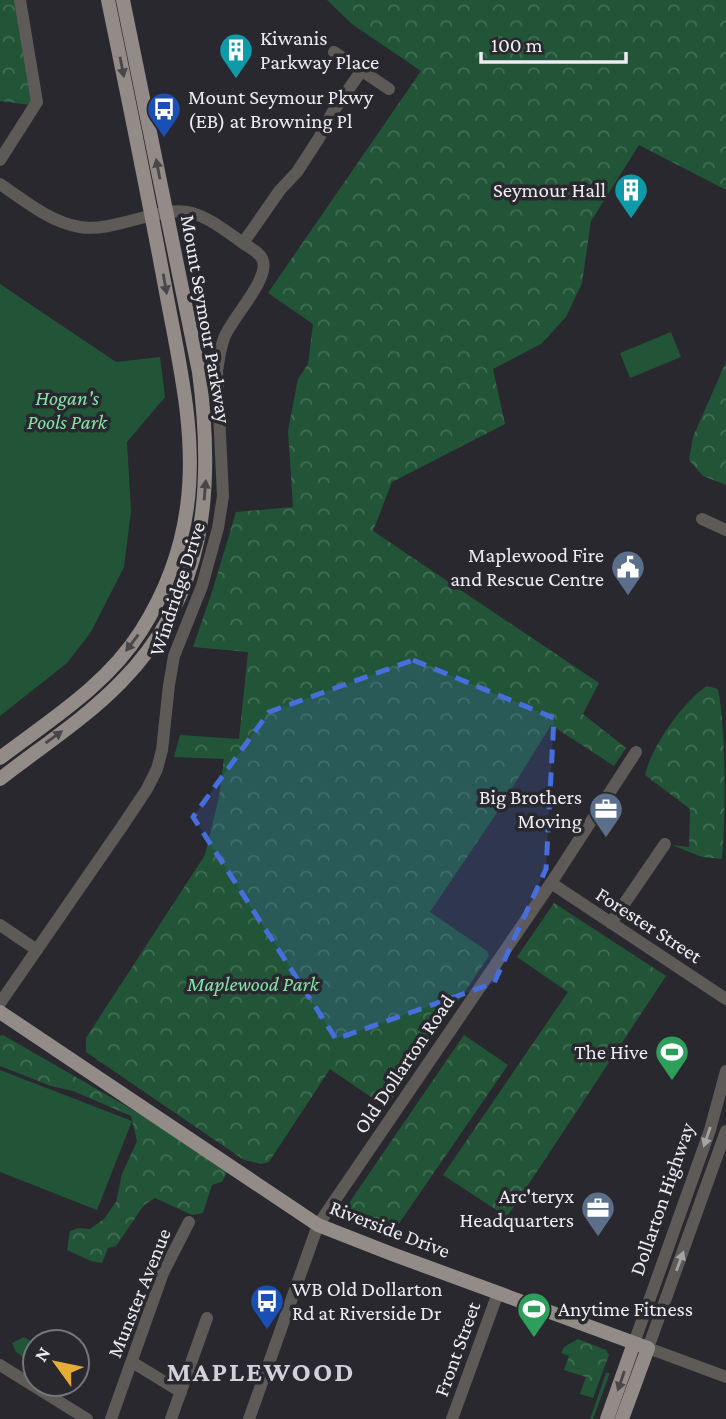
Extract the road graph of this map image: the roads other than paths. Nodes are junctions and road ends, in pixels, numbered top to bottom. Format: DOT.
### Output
graph roads {
  1 [pos="20,0"];
  2 [pos="108,0"];
  3 [pos="123,0"];
  4 [pos="334,52"];
  5 [pos="362,70"];
  6 [pos="389,89"];
  7 [pos="0,160"];
  8 [pos="0,184"];
  9 [pos="160,215"];
  10 [pos="243,243"];
  11 [pos="702,519"];
  12 [pos="726,530"];
  13 [pos="636,752"];
  14 [pos="0,758"];
  15 [pos="0,779"];
  16 [pos="665,844"];
  17 [pos="551,883"];
  18 [pos="611,923"];
  19 [pos="0,925"];
  20 [pos="37,950"];
  21 [pos="708,986"];
  22 [pos="726,986"];
  23 [pos="726,999"];
  24 [pos="0,1003"];
  25 [pos="0,1012"];
  26 [pos="726,1071"];
  27 [pos="726,1131"];
  28 [pos="189,1222"];
  29 [pos="318,1225"];
  30 [pos="498,1293"];
  31 [pos="207,1318"];
  32 [pos="641,1345"];
  33 [pos="132,1362"];
  34 [pos="0,1365"];
  35 [pos="726,1377"];
  36 [pos="181,1392"];
  37 [pos="87,1419"];
  38 [pos="111,1419"];
  39 [pos="171,1419"];
  40 [pos="249,1419"];
  41 [pos="452,1419"];
  42 [pos="607,1419"];
  43 [pos="622,1419"];
  1 -- 7 [label="street"];
  2 -- 9 [label="main road, Mount Seymour Parkway, one-way"];
  9 -- 3 [label="main road, Mount Seymour Parkway, one-way"];
  4 -- 5 [label="street"];
  5 -- 6 [label="street"];
  5 -- 10 [label="street"];
  8 -- 9 [label="street"];
  9 -- 10 [label="street"];
  9 -- 14 [label="main road, Mount Seymour Parkway, one-way"];
  15 -- 9 [label="main road, Mount Seymour Parkway, one-way"];
  10 -- 20 [label="street, Windridge Drive"];
  11 -- 12 [label="street"];
  13 -- 17 [label="street, Old Dollarton Road"];
  16 -- 18 [label="street"];
  17 -- 18 [label="street, Forester Street"];
  17 -- 29 [label="street, Old Dollarton Road"];
  18 -- 21 [label="street, Forester Street"];
  19 -- 20 [label="street"];
  20 -- 24 [label="street, Windridge Drive"];
  21 -- 22 [label="street"];
  21 -- 23 [label="street, Forester Street"];
  25 -- 29 [label="main road, Riverside Drive"];
  26 -- 32 [label="street, Dollarton Highway, one-way"];
  32 -- 27 [label="street, Dollarton Highway, one-way"];
  28 -- 33 [label="street, Munster Avenue"];
  29 -- 30 [label="main road, Riverside Drive"];
  29 -- 40 [label="street, Old Dollarton Road"];
  30 -- 32 [label="main road, Riverside Drive"];
  30 -- 41 [label="street, Front Street"];
  31 -- 36 [label="street"];
  32 -- 35 [label="street, Riverside Drive"];
  32 -- 42 [label="main road, Dollarton Highway, one-way"];
  32 -- 43 [label="main road, Dollarton Highway"];
  33 -- 36 [label="street"];
  33 -- 38 [label="street, Munster Avenue"];
  34 -- 37 [label="street"];
  36 -- 39 [label="street"];
}
